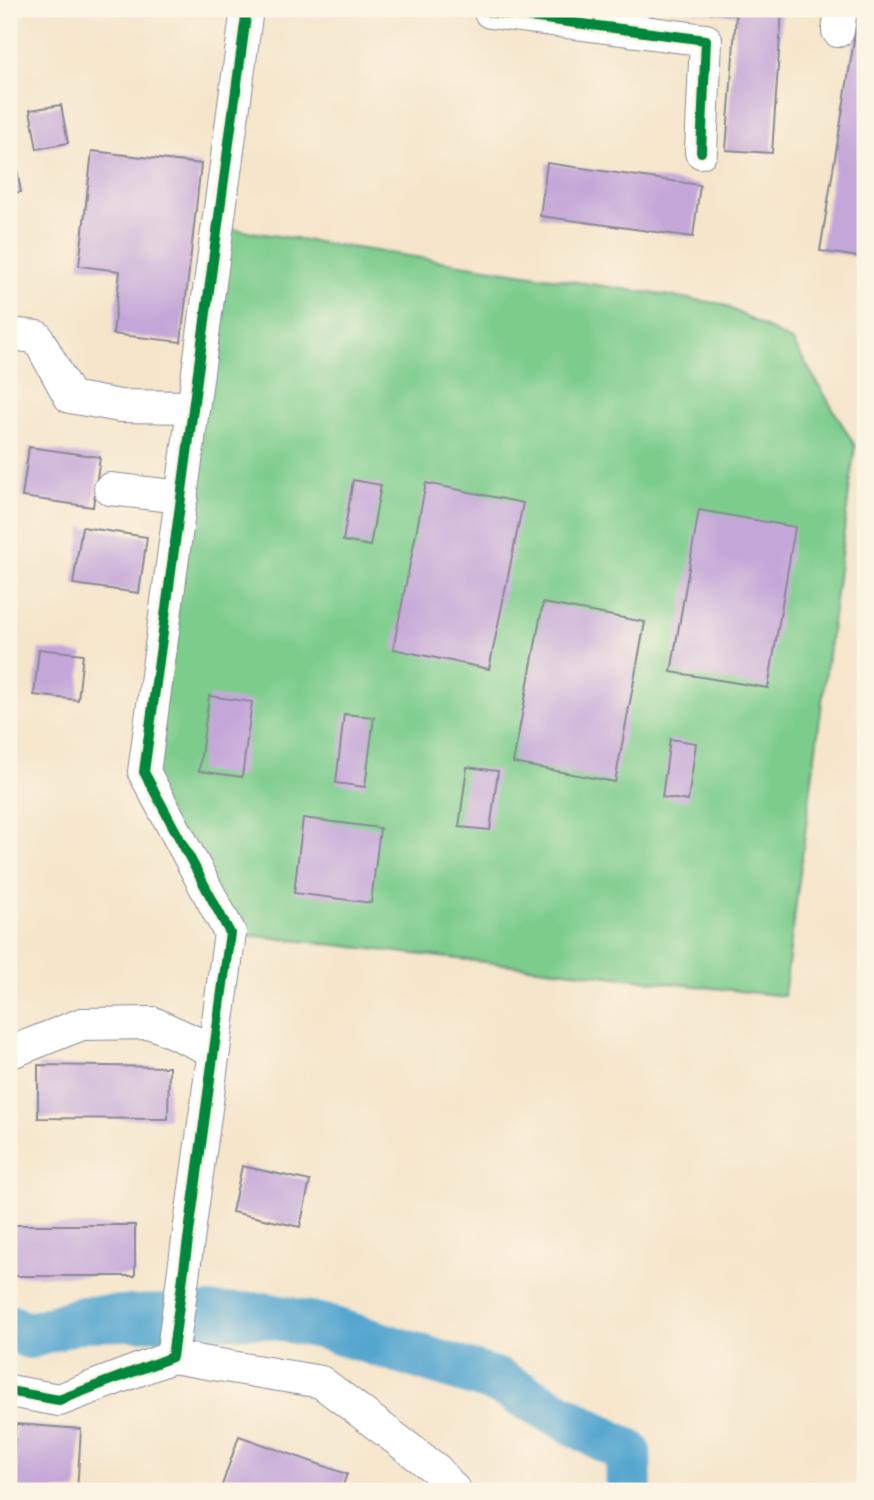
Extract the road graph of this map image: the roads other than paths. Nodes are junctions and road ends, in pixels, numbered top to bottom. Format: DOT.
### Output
graph roads {
  1 [pos="247,9"];
  2 [pos="490,9"];
  3 [pos="701,152"];
  4 [pos="9,334"];
  5 [pos="192,407"];
  6 [pos="110,489"];
  7 [pos="182,497"];
  8 [pos="214,1051"];
  9 [pos="9,1053"];
  10 [pos="172,1356"];
  11 [pos="9,1391"];
  12 [pos="455,1491"];
  1 -- 5 [label="street"];
  2 -- 3 [label="street"];
  4 -- 5 [label="street"];
  5 -- 7 [label="street"];
  6 -- 7 [label="street"];
  7 -- 8 [label="street"];
  8 -- 9 [label="street"];
  8 -- 10 [label="street"];
  10 -- 11 [label="street"];
  10 -- 12 [label="street"];
}
